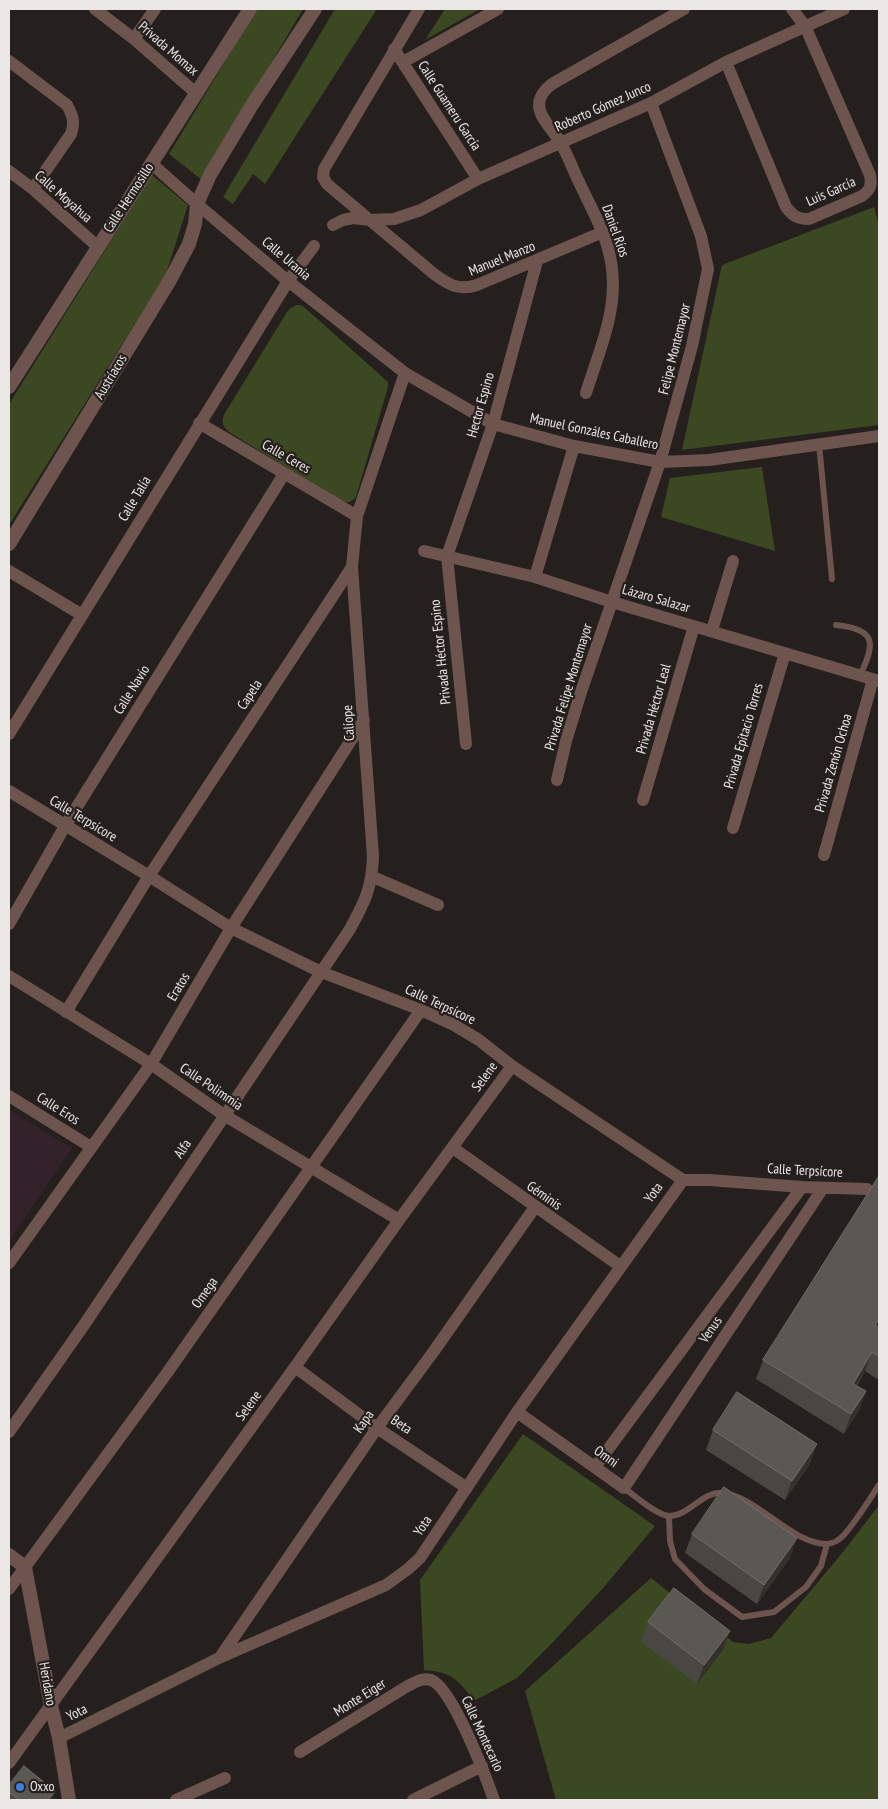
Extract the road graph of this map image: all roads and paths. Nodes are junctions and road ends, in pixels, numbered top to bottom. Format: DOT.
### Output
graph roads {
  1 [pos="95,9"];
  2 [pos="155,9"];
  3 [pos="250,9"];
  4 [pos="315,9"];
  5 [pos="419,9"];
  6 [pos="498,9"];
  7 [pos="684,9"];
  8 [pos="792,9"];
  9 [pos="844,9"];
  10 [pos="805,26"];
  11 [pos="134,39"];
  12 [pos="394,50"];
  13 [pos="9,61"];
  14 [pos="403,62"];
  15 [pos="726,62"];
  16 [pos="197,94"];
  17 [pos="651,103"];
  18 [pos="561,142"];
  19 [pos="152,164"];
  20 [pos="9,171"];
  21 [pos="478,179"];
  22 [pos="33,189"];
  23 [pos="197,204"];
  24 [pos="370,220"];
  25 [pos="333,226"];
  26 [pos="603,232"];
  27 [pos="97,246"];
  28 [pos="314,246"];
  29 [pos="537,261"];
  30 [pos="288,281"];
  31 [pos="406,373"];
  32 [pos="9,387"];
  33 [pos="586,393"];
  34 [pos="199,423"];
  35 [pos="492,424"];
  36 [pos="879,436"];
  37 [pos="819,444"];
  38 [pos="574,446"];
  39 [pos="660,462"];
  40 [pos="284,474"];
  41 [pos="357,516"];
  42 [pos="9,544"];
  43 [pos="424,551"];
  44 [pos="447,556"];
  45 [pos="734,561"];
  46 [pos="352,567"];
  47 [pos="9,571"];
  48 [pos="535,577"];
  49 [pos="832,580"];
  50 [pos="612,602"];
  51 [pos="82,616"];
  52 [pos="836,624"];
  53 [pos="694,626"];
  54 [pos="712,630"];
  55 [pos="785,653"];
  56 [pos="860,675"];
  57 [pos="876,680"];
  58 [pos="364,720"];
  59 [pos="9,734"];
  60 [pos="466,744"];
  61 [pos="558,780"];
  62 [pos="9,791"];
  63 [pos="643,800"];
  64 [pos="65,826"];
  65 [pos="733,828"];
  66 [pos="824,855"];
  67 [pos="150,876"];
  68 [pos="373,877"];
  69 [pos="438,905"];
  70 [pos="9,924"];
  71 [pos="231,928"];
  72 [pos="321,972"];
  73 [pos="9,976"];
  74 [pos="421,1010"];
  75 [pos="66,1012"];
  76 [pos="150,1064"];
  77 [pos="512,1066"];
  78 [pos="9,1096"];
  79 [pos="224,1115"];
  80 [pos="91,1147"];
  81 [pos="453,1148"];
  82 [pos="311,1168"];
  83 [pos="683,1180"];
  84 [pos="802,1188"];
  85 [pos="823,1188"];
  86 [pos="867,1189"];
  87 [pos="535,1207"];
  88 [pos="399,1220"];
  89 [pos="9,1262"];
  90 [pos="620,1266"];
  91 [pos="295,1368"];
  92 [pos="517,1412"];
  93 [pos="377,1428"];
  94 [pos="9,1432"];
  95 [pos="595,1467"];
  96 [pos="879,1485"];
  97 [pos="467,1488"];
  98 [pos="624,1488"];
  99 [pos="668,1516"];
  100 [pos="827,1544"];
  101 [pos="9,1555"];
  102 [pos="24,1567"];
  103 [pos="9,1589"];
  104 [pos="221,1656"];
  105 [pos="438,1683"];
  106 [pos="51,1706"];
  107 [pos="60,1738"];
  108 [pos="300,1752"];
  109 [pos="9,1763"];
  110 [pos="482,1766"];
  111 [pos="225,1778"];
  112 [pos="69,1800"];
  113 [pos="176,1800"];
  114 [pos="413,1800"];
  115 [pos="494,1800"];
  1 -- 11 [label="street, Privada Momax"];
  2 -- 11 [label="street"];
  3 -- 16 [label="street, Calle Hermosillo"];
  4 -- 23 [label="street"];
  5 -- 12 [label="street"];
  6 -- 14 [label="street"];
  7 -- 18 [label="street, Daniel Ríos"];
  8 -- 10 [label="street"];
  9 -- 10 [label="street, Roberto Gómez Junco"];
  10 -- 15 [label="street, Roberto Gómez Junco"];
  10 -- 15 [label="street, Luis García"];
  11 -- 16 [label="street, Privada Momax"];
  12 -- 14 [label="street, Calle Guameru García"];
  12 -- 24 [label="street"];
  13 -- 22 [label="street"];
  14 -- 21 [label="street, Calle Guameru García"];
  15 -- 17 [label="street, Roberto Gómez Junco"];
  16 -- 19 [label="street, Calle Hermosillo"];
  17 -- 18 [label="street, Roberto Gómez Junco"];
  17 -- 39 [label="street, Felipe Montemayor"];
  18 -- 21 [label="street, Roberto Gómez Junco"];
  18 -- 26 [label="street, Daniel Ríos"];
  19 -- 23 [label="street, Calle Urania"];
  19 -- 27 [label="street, Calle Hermosillo"];
  20 -- 22 [label="street, Calle Moyahua"];
  21 -- 24 [label="street, Roberto Gómez Junco"];
  22 -- 27 [label="street, Calle Moyahua"];
  23 -- 30 [label="street, Calle Urania"];
  23 -- 42 [label="street, Austríacos"];
  24 -- 25 [label="street, Roberto Gómez Junco"];
  24 -- 29 [label="street, Manuel Manzo"];
  26 -- 29 [label="street, Manuel Manzo"];
  26 -- 33 [label="street, Daniel Ríos"];
  27 -- 32 [label="street, Calle Hermosillo"];
  28 -- 30 [label="street, Calle Talía"];
  29 -- 35 [label="street, Hector Espino"];
  30 -- 31 [label="street, Calle Urania"];
  30 -- 34 [label="street, Calle Talía"];
  31 -- 35 [label="street, Manuel Gonzáles Caballero"];
  31 -- 41 [label="street, Capela"];
  34 -- 40 [label="street, Calle Ceres"];
  34 -- 51 [label="street, Calle Talía"];
  35 -- 38 [label="street, Manuel Gonzáles Caballero"];
  35 -- 44 [label="street, Hector Espino"];
  36 -- 37 [label="street, Manuel Gonzáles Caballero"];
  37 -- 39 [label="street, Manuel Gonzáles Caballero"];
  37 -- 49 [label="lane"];
  38 -- 39 [label="street, Manuel Gonzáles Caballero"];
  38 -- 48 [label="street"];
  39 -- 50 [label="street, Felipe Montemayor"];
  40 -- 41 [label="street, Calle Ceres"];
  40 -- 64 [label="street, Calle Navío"];
  41 -- 46 [label="street, Capela"];
  43 -- 44 [label="street, Lázaro Salazar"];
  44 -- 48 [label="street, Lázaro Salazar"];
  44 -- 60 [label="street, Privada Héctor Espino"];
  45 -- 54 [label="street"];
  46 -- 58 [label="street, Calíope"];
  46 -- 67 [label="street, Capela"];
  47 -- 51 [label="street"];
  48 -- 50 [label="street, Lázaro Salazar"];
  50 -- 53 [label="street, Lázaro Salazar"];
  50 -- 61 [label="street, Privada Felipe Montemayor"];
  51 -- 59 [label="street, Calle Talía"];
  52 -- 56 [label="lane"];
  53 -- 54 [label="street, Lázaro Salazar"];
  53 -- 63 [label="street, Privada Héctor Leal"];
  54 -- 55 [label="street, Lázaro Salazar"];
  55 -- 56 [label="street, Lázaro Salazar"];
  55 -- 65 [label="street, Privada Epitacio Torres"];
  56 -- 57 [label="street, Lázaro Salazar"];
  57 -- 66 [label="street, Privada Zenón Ochoa"];
  58 -- 68 [label="street, Calíope"];
  58 -- 71 [label="street, Eratos"];
  62 -- 64 [label="street, Calle Terpsícore"];
  64 -- 67 [label="street, Calle Terpsícore"];
  64 -- 70 [label="street, Calle Navío"];
  67 -- 71 [label="street, Calle Terpsícore"];
  67 -- 75 [label="street, Capela"];
  68 -- 69 [label="street"];
  68 -- 72 [label="street, Alfa"];
  71 -- 72 [label="street, Calle Terpsícore"];
  71 -- 76 [label="street, Eratos"];
  72 -- 74 [label="street, Calle Terpsícore"];
  72 -- 79 [label="street, Alfa"];
  73 -- 75 [label="street, Calle Polimmia"];
  74 -- 77 [label="street, Calle Terpsícore"];
  74 -- 82 [label="street, Omega"];
  75 -- 76 [label="street, Calle Polimmia"];
  76 -- 79 [label="street, Calle Polimmia"];
  76 -- 80 [label="street, Eratos"];
  77 -- 81 [label="street, Selene"];
  77 -- 83 [label="street, Calle Terpsícore"];
  78 -- 80 [label="street, Calle Eros"];
  79 -- 82 [label="street, Calle Polimmia"];
  79 -- 94 [label="street, Alfa"];
  80 -- 89 [label="street, Eratos"];
  81 -- 87 [label="street, Géminis"];
  81 -- 88 [label="street, Selene"];
  82 -- 88 [label="street, Calle Polimmia"];
  82 -- 102 [label="street, Omega"];
  83 -- 84 [label="street, Calle Terpsícore"];
  83 -- 90 [label="street, Yota"];
  84 -- 85 [label="street, Calle Terpsícore"];
  84 -- 95 [label="street, Venus"];
  85 -- 86 [label="street, Calle Terpsícore"];
  85 -- 98 [label="street, Venus"];
  87 -- 90 [label="street, Géminis"];
  87 -- 93 [label="street, Kapa"];
  88 -- 91 [label="street, Selene"];
  90 -- 92 [label="street, Yota"];
  91 -- 93 [label="street, Beta"];
  91 -- 106 [label="street, Selene"];
  92 -- 95 [label="street, Omni"];
  92 -- 97 [label="street, Yota"];
  93 -- 97 [label="street, Beta"];
  93 -- 104 [label="street, Kapa"];
  95 -- 98 [label="street, Omni"];
  96 -- 100 [label="lane"];
  97 -- 104 [label="street, Yota"];
  98 -- 99 [label="lane, Omni"];
  99 -- 100 [label="lane"];
  99 -- 100 [label="lane"];
  101 -- 102 [label="street"];
  102 -- 103 [label="street, Omega"];
  102 -- 106 [label="street, Heridano"];
  104 -- 107 [label="street, Yota"];
  105 -- 108 [label="street, Monte Eiger"];
  105 -- 110 [label="street, Calle Montecarlo"];
  106 -- 107 [label="street, Heridano"];
  106 -- 109 [label="street, Selene"];
  107 -- 112 [label="street, Heridano"];
  110 -- 114 [label="street"];
  110 -- 115 [label="street, Calle Montecarlo"];
  111 -- 113 [label="street"];
}
